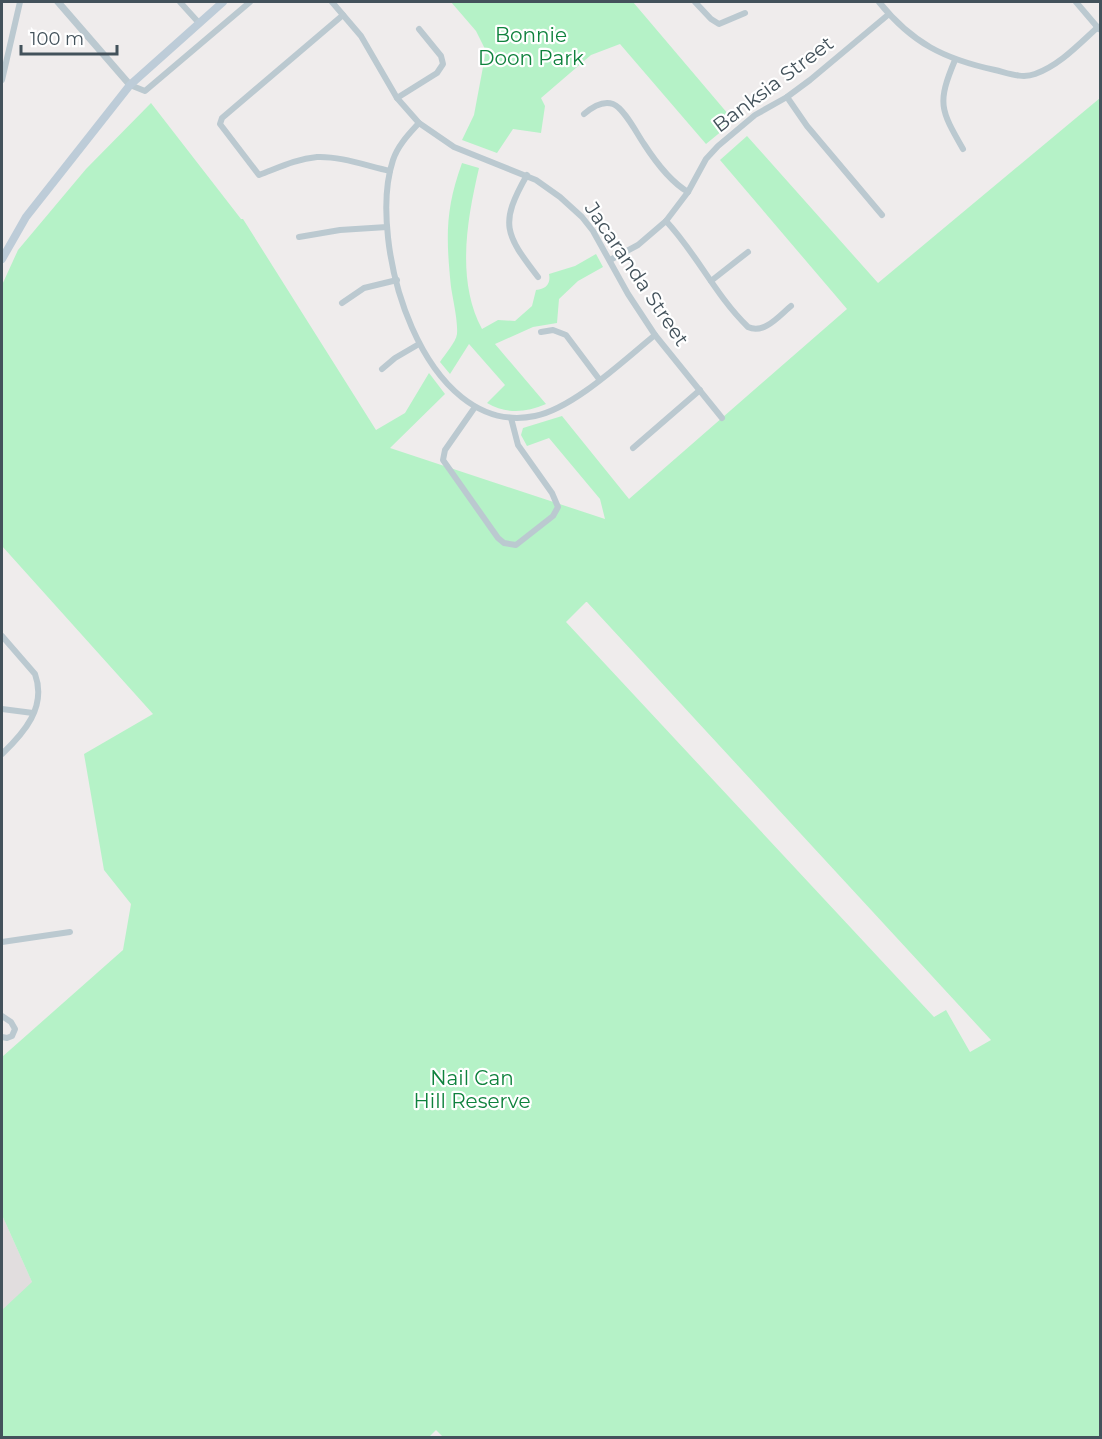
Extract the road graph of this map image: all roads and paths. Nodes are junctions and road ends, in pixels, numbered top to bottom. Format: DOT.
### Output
graph roads {
  1 [pos="20,2"];
  2 [pos="58,2"];
  3 [pos="180,2"];
  4 [pos="223,2"];
  5 [pos="250,2"];
  6 [pos="332,2"];
  7 [pos="695,2"];
  8 [pos="879,2"];
  9 [pos="1077,2"];
  10 [pos="745,13"];
  11 [pos="889,14"];
  12 [pos="343,15"];
  13 [pos="199,23"];
  14 [pos="419,29"];
  15 [pos="1099,29"];
  16 [pos="955,60"];
  17 [pos="2,80"];
  18 [pos="130,85"];
  19 [pos="787,97"];
  20 [pos="397,98"];
  21 [pos="584,114"];
  22 [pos="419,123"];
  23 [pos="963,149"];
  24 [pos="390,171"];
  25 [pos="526,175"];
  26 [pos="688,192"];
  27 [pos="882,215"];
  28 [pos="666,221"];
  29 [pos="387,227"];
  30 [pos="299,237"];
  31 [pos="748,252"];
  32 [pos="2,259"];
  33 [pos="610,260"];
  34 [pos="538,277"];
  35 [pos="397,280"];
  36 [pos="711,281"];
  37 [pos="342,303"];
  38 [pos="791,306"];
  39 [pos="541,332"];
  40 [pos="655,335"];
  41 [pos="419,344"];
  42 [pos="382,369"];
  43 [pos="599,379"];
  44 [pos="700,390"];
  45 [pos="475,407"];
  46 [pos="511,418"];
  47 [pos="722,418"];
  48 [pos="633,448"];
  49 [pos="2,636"];
  50 [pos="2,709"];
  51 [pos="33,713"];
  52 [pos="2,754"];
  53 [pos="70,932"];
  54 [pos="2,942"];
  55 [pos="2,1016"];
  56 [pos="2,1037"];
  1 -- 17 [label="street"];
  2 -- 18 [label="street"];
  3 -- 13 [label="street"];
  4 -- 13 [label="main road"];
  5 -- 18 [label="street"];
  6 -- 12 [label="street, Jacaranda Street"];
  7 -- 10 [label="street"];
  8 -- 11 [label="street"];
  9 -- 15 [label="street"];
  11 -- 16 [label="street"];
  11 -- 19 [label="street, Banksia Street"];
  12 -- 20 [label="street, Jacaranda Street"];
  12 -- 24 [label="street"];
  13 -- 18 [label="main road"];
  14 -- 20 [label="street"];
  15 -- 16 [label="street"];
  16 -- 23 [label="street"];
  18 -- 32 [label="main road"];
  19 -- 26 [label="street, Banksia Street"];
  19 -- 27 [label="street"];
  20 -- 22 [label="street, Jacaranda Street"];
  21 -- 26 [label="street"];
  22 -- 24 [label="street"];
  22 -- 25 [label="street, Jacaranda Street"];
  24 -- 29 [label="street"];
  25 -- 33 [label="street, Jacaranda Street"];
  25 -- 34 [label="street"];
  26 -- 28 [label="street, Banksia Street"];
  28 -- 33 [label="street, Banksia Street"];
  28 -- 36 [label="street"];
  29 -- 30 [label="street"];
  29 -- 35 [label="street"];
  31 -- 36 [label="street"];
  33 -- 40 [label="street, Jacaranda Street"];
  35 -- 37 [label="street"];
  35 -- 41 [label="street"];
  36 -- 38 [label="street"];
  39 -- 43 [label="street"];
  40 -- 43 [label="street"];
  40 -- 44 [label="street, Jacaranda Street"];
  41 -- 42 [label="street"];
  41 -- 45 [label="street"];
  43 -- 46 [label="street"];
  44 -- 47 [label="street, Jacaranda Street"];
  44 -- 48 [label="street"];
  45 -- 46 [label="street"];
  45 -- 46 [label="street"];
  49 -- 51 [label="street"];
  50 -- 51 [label="street"];
  51 -- 52 [label="street"];
  53 -- 54 [label="street"];
  55 -- 56 [label="street"];
}
